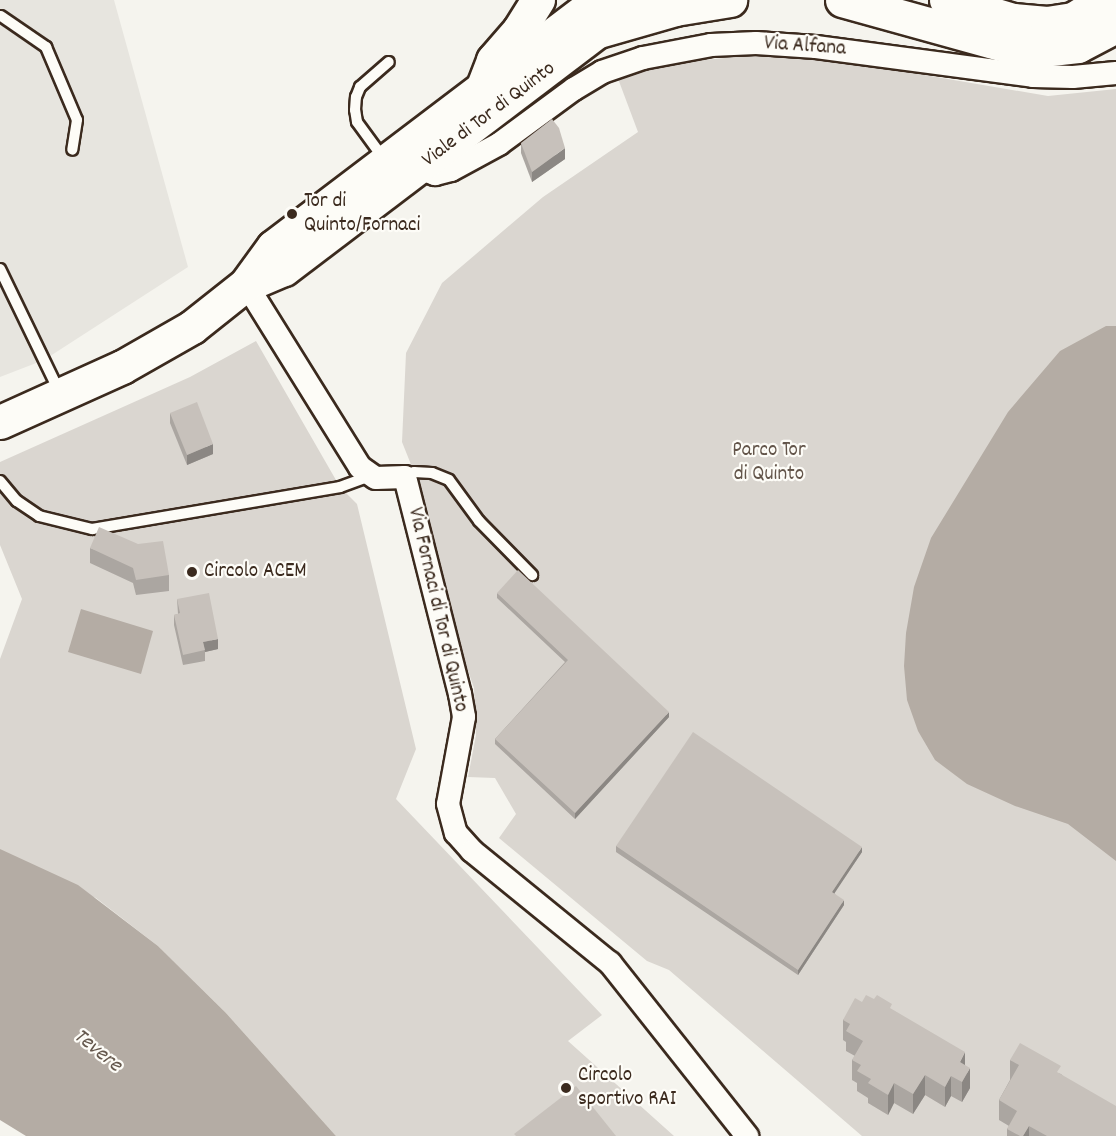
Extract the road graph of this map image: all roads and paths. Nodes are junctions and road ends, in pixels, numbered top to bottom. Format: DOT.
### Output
graph roads {
  1 [pos="538,0"];
  2 [pos="639,0"];
  3 [pos="730,0"];
  4 [pos="842,0"];
  5 [pos="945,0"];
  6 [pos="1104,0"];
  7 [pos="599,15"];
  8 [pos="1,16"];
  9 [pos="1116,26"];
  10 [pos="389,62"];
  11 [pos="1116,73"];
  12 [pos="482,90"];
  13 [pos="476,124"];
  14 [pos="514,133"];
  15 [pos="72,150"];
  16 [pos="386,161"];
  17 [pos="419,168"];
  18 [pos="0,269"];
  19 [pos="246,284"];
  20 [pos="61,396"];
  21 [pos="0,422"];
  22 [pos="370,476"];
  23 [pos="405,477"];
  24 [pos="0,481"];
  25 [pos="532,575"];
  26 [pos="747,1136"];
  1 -- 12 [label="main road"];
  2 -- 7 [label="main road, Viale di Tor di Quinto"];
  3 -- 7 [label="main road"];
  4 -- 9 [label="main road"];
  5 -- 6 [label="main road"];
  7 -- 12 [label="main road, Viale di Tor di Quinto"];
  7 -- 13 [label="main road, Viale di Tor di Quinto"];
  8 -- 15 [label="lane"];
  10 -- 16 [label="lane"];
  11 -- 14 [label="street, Via Alfana"];
  12 -- 16 [label="main road, Viale di Tor di Quinto"];
  13 -- 14 [label="street"];
  13 -- 17 [label="main road, Viale di Tor di Quinto"];
  14 -- 17 [label="street, Via Alfana"];
  16 -- 19 [label="main road, Viale di Tor di Quinto"];
  17 -- 19 [label="main road, Viale di Tor di Quinto"];
  18 -- 20 [label="lane"];
  19 -- 20 [label="main road, Viale di Tor di Quinto"];
  19 -- 22 [label="street"];
  20 -- 21 [label="main road, Viale di Tor di Quinto"];
  22 -- 23 [label="street"];
  22 -- 24 [label="lane"];
  23 -- 25 [label="lane"];
  23 -- 26 [label="street, Via Fornaci di Tor di Quinto"];
}
